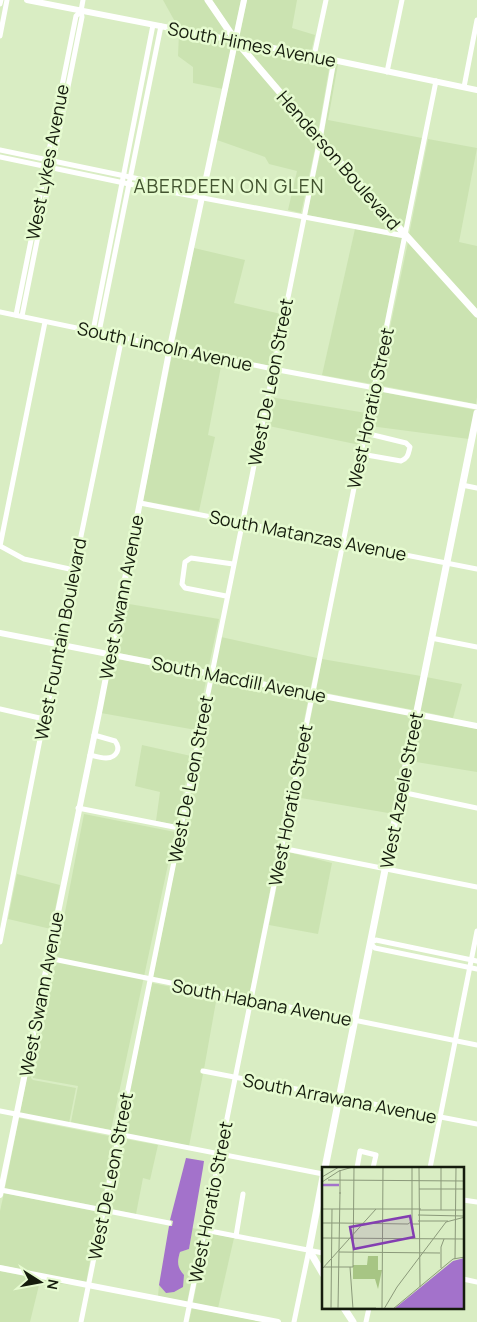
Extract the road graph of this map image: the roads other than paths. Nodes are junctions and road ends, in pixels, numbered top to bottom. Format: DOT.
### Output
graph roads {
  1 [pos="1,0"];
  2 [pos="6,0"];
  3 [pos="27,0"];
  4 [pos="83,0"];
  5 [pos="208,0"];
  6 [pos="244,0"];
  7 [pos="326,0"];
  8 [pos="402,0"];
  9 [pos="0,4"];
  10 [pos="81,11"];
  11 [pos="477,20"];
  12 [pos="153,25"];
  13 [pos="161,26"];
  14 [pos="0,36"];
  15 [pos="236,40"];
  16 [pos="314,56"];
  17 [pos="334,60"];
  18 [pos="387,72"];
  19 [pos="436,81"];
  20 [pos="464,87"];
  21 [pos="477,90"];
  22 [pos="320,139"];
  23 [pos="0,150"];
  24 [pos="0,157"];
  25 [pos="51,160"];
  26 [pos="49,167"];
  27 [pos="124,175"];
  28 [pos="130,176"];
  29 [pos="126,183"];
  30 [pos="202,196"];
  31 [pos="303,217"];
  32 [pos="406,236"];
  33 [pos="0,312"];
  34 [pos="477,314"];
  35 [pos="16,315"];
  36 [pos="22,316"];
  37 [pos="45,322"];
  38 [pos="96,332"];
  39 [pos="122,337"];
  40 [pos="170,347"];
  41 [pos="272,369"];
  42 [pos="375,387"];
  43 [pos="477,408"];
  44 [pos="477,413"];
  45 [pos="365,433"];
  46 [pos="361,454"];
  47 [pos="462,485"];
  48 [pos="477,488"];
  49 [pos="140,503"];
  50 [pos="241,522"];
  51 [pos="343,542"];
  52 [pos="0,546"];
  53 [pos="446,562"];
  54 [pos="233,564"];
  55 [pos="477,569"];
  56 [pos="74,570"];
  57 [pos="226,596"];
  58 [pos="0,633"];
  59 [pos="431,638"];
  60 [pos="62,645"];
  61 [pos="477,647"];
  62 [pos="110,654"];
  63 [pos="211,674"];
  64 [pos="312,693"];
  65 [pos="0,709"];
  66 [pos="416,713"];
  67 [pos="44,719"];
  68 [pos="477,726"];
  69 [pos="94,735"];
  70 [pos="90,755"];
  71 [pos="401,792"];
  72 [pos="78,808"];
  73 [pos="477,808"];
  74 [pos="179,828"];
  75 [pos="281,848"];
  76 [pos="386,869"];
  77 [pos="477,887"];
  78 [pos="477,931"];
  79 [pos="1,933"];
  80 [pos="0,942"];
  81 [pos="370,943"];
  82 [pos="48,958"];
  83 [pos="474,961"];
  84 [pos="470,967"];
  85 [pos="477,969"];
  86 [pos="149,980"];
  87 [pos="252,999"];
  88 [pos="355,1020"];
  89 [pos="456,1040"];
  90 [pos="477,1045"];
  91 [pos="203,1071"];
  92 [pos="235,1077"];
  93 [pos="339,1096"];
  94 [pos="0,1112"];
  95 [pos="16,1115"];
  96 [pos="441,1117"];
  97 [pos="477,1124"];
  98 [pos="118,1135"];
  99 [pos="220,1154"];
  100 [pos="325,1167"];
  101 [pos="357,1167"];
  102 [pos="373,1167"];
  103 [pos="430,1167"];
  104 [pos="322,1175"];
  105 [pos="322,1180"];
  106 [pos="1,1192"];
  107 [pos="243,1194"];
  108 [pos="464,1200"];
  109 [pos="477,1202"];
  110 [pos="103,1210"];
  111 [pos="169,1223"];
  112 [pos="205,1230"];
  113 [pos="236,1236"];
  114 [pos="309,1250"];
  115 [pos="322,1253"];
  116 [pos="0,1268"];
  117 [pos="322,1272"];
  118 [pos="464,1279"];
  119 [pos="477,1282"];
  120 [pos="88,1286"];
  121 [pos="190,1305"];
  122 [pos="345,1310"];
  123 [pos="81,1322"];
  124 [pos="186,1322"];
  125 [pos="278,1322"];
  126 [pos="294,1322"];
  127 [pos="353,1322"];
  1 -- 9 [label="street"];
  2 -- 14 [label="street"];
  3 -- 10 [label="street, South Himes Avenue"];
  4 -- 10 [label="street, West Lykes Avenue"];
  5 -- 15 [label="main road, Henderson Boulevard"];
  6 -- 15 [label="street, West Swann Avenue"];
  7 -- 16 [label="street"];
  8 -- 18 [label="street"];
  10 -- 12 [label="street, South Himes Avenue"];
  10 -- 25 [label="street, West Lykes Avenue"];
  11 -- 20 [label="street"];
  12 -- 13 [label="street, South Himes Avenue"];
  12 -- 27 [label="street"];
  13 -- 15 [label="street, South Himes Avenue"];
  13 -- 28 [label="street"];
  15 -- 16 [label="street, South Himes Avenue"];
  15 -- 22 [label="main road, Henderson Boulevard"];
  15 -- 30 [label="street, West Swann Avenue"];
  16 -- 17 [label="street, South Himes Avenue"];
  17 -- 18 [label="street, South Himes Avenue"];
  17 -- 22 [label="street, West De Leon Street"];
  18 -- 19 [label="street, South Himes Avenue"];
  19 -- 20 [label="street, South Himes Avenue"];
  19 -- 32 [label="street, West Horatio Street"];
  20 -- 21 [label="street, South Himes Avenue"];
  22 -- 31 [label="street, West De Leon Street"];
  22 -- 32 [label="main road, Henderson Boulevard"];
  23 -- 25 [label="street"];
  24 -- 26 [label="street"];
  25 -- 26 [label="street, West Lykes Avenue"];
  25 -- 27 [label="street"];
  26 -- 29 [label="street"];
  26 -- 35 [label="street, West Lykes Avenue"];
  26 -- 36 [label="street, West Lykes Avenue"];
  27 -- 28 [label="street"];
  27 -- 29 [label="street"];
  28 -- 29 [label="street"];
  28 -- 30 [label="street"];
  29 -- 30 [label="street"];
  29 -- 38 [label="street"];
  30 -- 31 [label="street"];
  30 -- 40 [label="street, West Swann Avenue"];
  31 -- 32 [label="street"];
  31 -- 41 [label="street, West De Leon Street"];
  32 -- 34 [label="main road, Henderson Boulevard"];
  32 -- 42 [label="street, West Horatio Street"];
  33 -- 35 [label="street, South Lincoln Avenue"];
  35 -- 36 [label="street, South Lincoln Avenue"];
  36 -- 37 [label="street, South Lincoln Avenue"];
  37 -- 38 [label="street, South Lincoln Avenue"];
  37 -- 52 [label="street"];
  38 -- 39 [label="street, South Lincoln Avenue"];
  39 -- 40 [label="street, South Lincoln Avenue"];
  39 -- 56 [label="street, West Fountain Boulevard"];
  40 -- 41 [label="street, South Lincoln Avenue"];
  40 -- 49 [label="street, West Swann Avenue"];
  41 -- 42 [label="street, South Lincoln Avenue"];
  41 -- 50 [label="street, West De Leon Street"];
  42 -- 43 [label="street, South Lincoln Avenue"];
  42 -- 45 [label="street, West Horatio Street"];
  44 -- 47 [label="main road, West Azeele Street"];
  45 -- 46 [label="street, West Horatio Street"];
  45 -- 46 [label="street"];
  46 -- 51 [label="street, West Horatio Street"];
  47 -- 48 [label="street"];
  47 -- 53 [label="main road, West Azeele Street"];
  49 -- 50 [label="street, South Matanzas Avenue"];
  49 -- 62 [label="street, West Swann Avenue"];
  50 -- 51 [label="street, South Matanzas Avenue"];
  50 -- 54 [label="street, West De Leon Street"];
  51 -- 53 [label="street, South Matanzas Avenue"];
  51 -- 64 [label="street, West Horatio Street"];
  52 -- 56 [label="street"];
  53 -- 55 [label="street, South Matanzas Avenue"];
  53 -- 59 [label="main road, West Azeele Street"];
  54 -- 57 [label="street, West De Leon Street"];
  54 -- 57 [label="street"];
  56 -- 60 [label="street, West Fountain Boulevard"];
  57 -- 63 [label="street, West De Leon Street"];
  58 -- 60 [label="street, South Macdill Avenue"];
  59 -- 61 [label="street"];
  59 -- 66 [label="main road, West Azeele Street"];
  60 -- 62 [label="street, South Macdill Avenue"];
  60 -- 67 [label="street, West Fountain Boulevard"];
  62 -- 63 [label="street, South Macdill Avenue"];
  62 -- 69 [label="street, West Swann Avenue"];
  63 -- 64 [label="street, South Macdill Avenue"];
  63 -- 74 [label="street, West De Leon Street"];
  64 -- 66 [label="street, South Macdill Avenue"];
  64 -- 75 [label="street, West Horatio Street"];
  65 -- 67 [label="street"];
  66 -- 68 [label="street, South Macdill Avenue"];
  66 -- 71 [label="main road, West Azeele Street"];
  67 -- 79 [label="street, West Fountain Boulevard"];
  69 -- 70 [label="street, West Swann Avenue"];
  69 -- 70 [label="street"];
  70 -- 72 [label="street, West Swann Avenue"];
  71 -- 73 [label="street"];
  71 -- 76 [label="main road, West Azeele Street"];
  72 -- 74 [label="street"];
  72 -- 82 [label="street, West Swann Avenue"];
  74 -- 86 [label="street, West De Leon Street"];
  75 -- 76 [label="street"];
  75 -- 87 [label="street, West Horatio Street"];
  76 -- 77 [label="street"];
  76 -- 81 [label="main road, West Azeele Street"];
  78 -- 83 [label="street"];
  79 -- 80 [label="street, West Fountain Boulevard"];
  81 -- 83 [label="street"];
  81 -- 84 [label="street"];
  81 -- 88 [label="main road, West Azeele Street"];
  82 -- 86 [label="street, South Habana Avenue"];
  82 -- 95 [label="street, West Swann Avenue"];
  83 -- 84 [label="street"];
  84 -- 85 [label="street"];
  84 -- 89 [label="street"];
  86 -- 87 [label="street, South Habana Avenue"];
  86 -- 98 [label="street, West De Leon Street"];
  87 -- 88 [label="street, South Habana Avenue"];
  87 -- 92 [label="street, West Horatio Street"];
  88 -- 89 [label="street, South Habana Avenue"];
  88 -- 93 [label="main road, West Azeele Street"];
  89 -- 90 [label="street, South Habana Avenue"];
  89 -- 96 [label="street"];
  91 -- 92 [label="street, South Arrawana Avenue"];
  92 -- 93 [label="street, South Arrawana Avenue"];
  92 -- 99 [label="street, West Horatio Street"];
  93 -- 96 [label="street, South Arrawana Avenue"];
  93 -- 100 [label="main road, West Azeele Street"];
  94 -- 95 [label="street"];
  95 -- 98 [label="street"];
  95 -- 106 [label="street, West Swann Avenue"];
  96 -- 97 [label="street, South Arrawana Avenue"];
  96 -- 103 [label="street"];
  98 -- 99 [label="street"];
  98 -- 110 [label="street, West De Leon Street"];
  99 -- 104 [label="street"];
  99 -- 112 [label="street, West Horatio Street"];
  101 -- 102 [label="street"];
  105 -- 114 [label="main road"];
  106 -- 110 [label="street"];
  107 -- 113 [label="street"];
  108 -- 109 [label="street"];
  110 -- 111 [label="street"];
  110 -- 120 [label="street, West De Leon Street"];
  112 -- 113 [label="street"];
  112 -- 121 [label="street, West Horatio Street"];
  113 -- 114 [label="street"];
  114 -- 115 [label="street"];
  114 -- 117 [label="main road"];
  114 -- 126 [label="street"];
  116 -- 120 [label="street"];
  118 -- 119 [label="street"];
  120 -- 121 [label="street"];
  120 -- 123 [label="street, West De Leon Street"];
  121 -- 124 [label="street, West Horatio Street"];
  121 -- 125 [label="street"];
  122 -- 127 [label="main road"];
}
